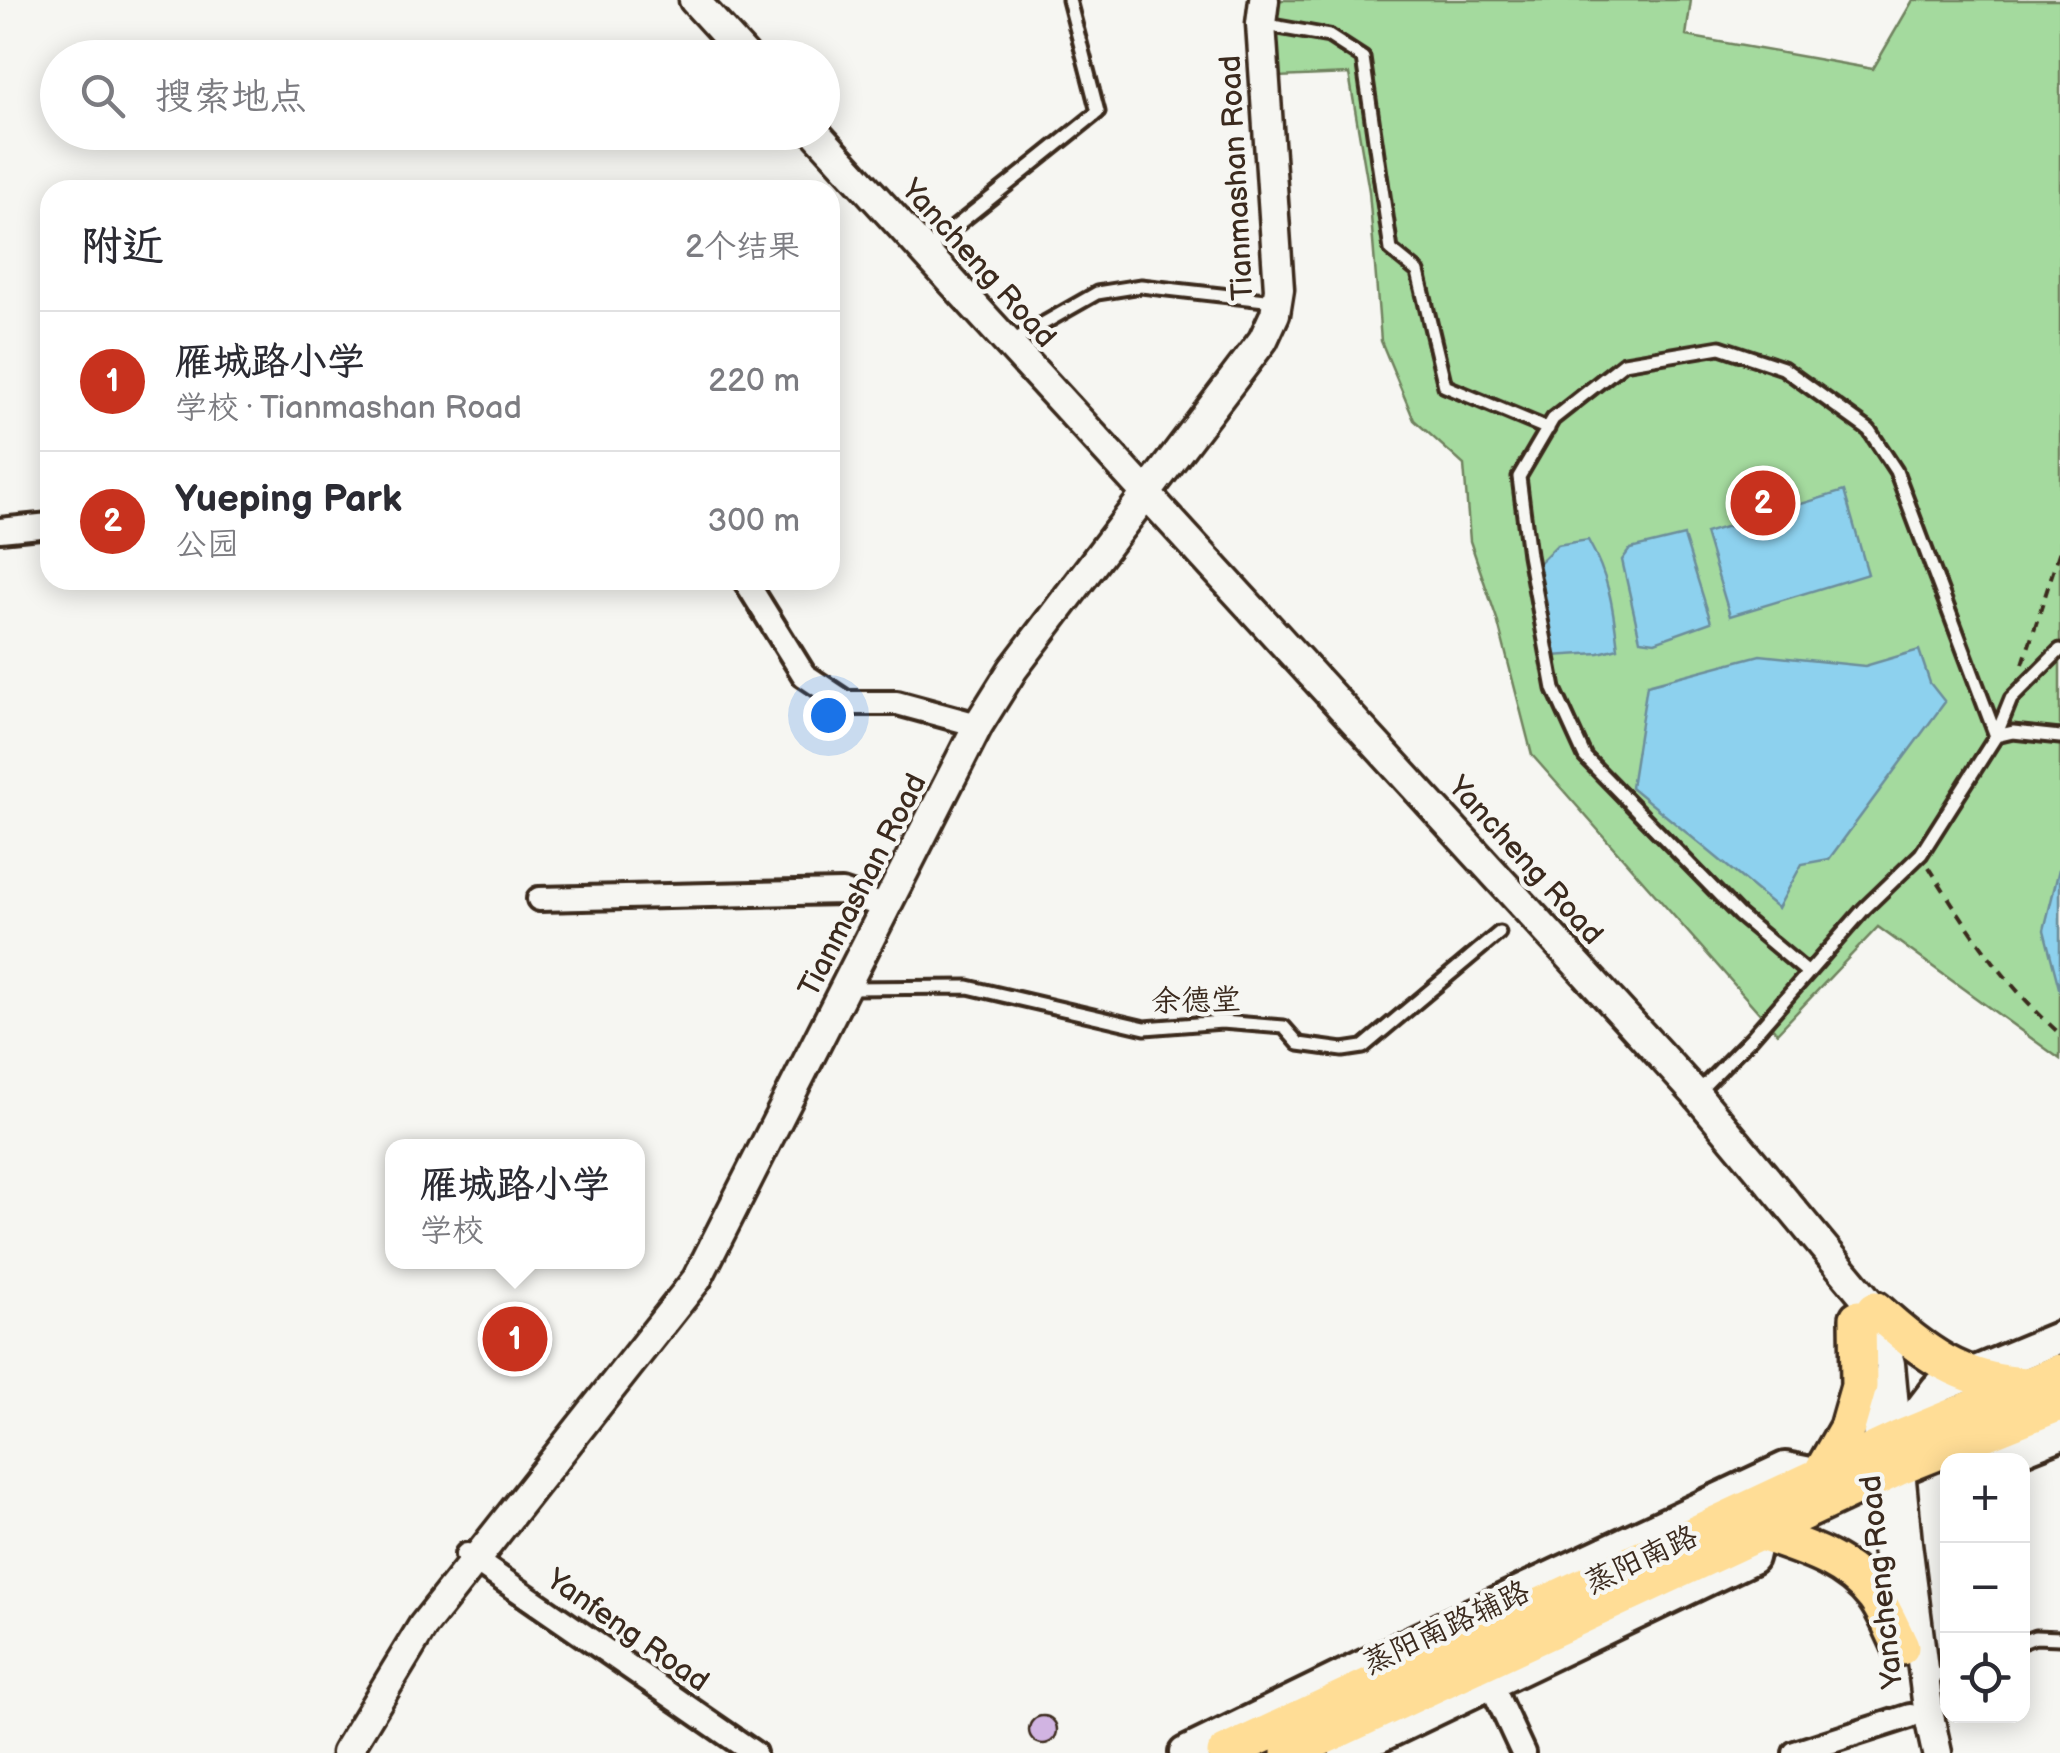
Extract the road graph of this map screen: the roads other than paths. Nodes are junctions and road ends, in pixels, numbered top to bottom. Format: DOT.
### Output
graph roads {
  1 [pos="677,0"];
  2 [pos="694,0"];
  3 [pos="1069,0"];
  4 [pos="1259,8"];
  5 [pos="714,40"];
  6 [pos="731,40"];
  7 [pos="815,150"];
  8 [pos="832,150"];
  9 [pos="924,252"];
  10 [pos="1265,300"];
  11 [pos="1008,343"];
  12 [pos="1548,429"];
  13 [pos="1138,496"];
  14 [pos="40,526"];
  15 [pos="0,530"];
  16 [pos="751,590"];
  17 [pos="2060,650"];
  18 [pos="972,723"];
  19 [pos="1996,736"];
  20 [pos="2060,737"];
  21 [pos="538,899"];
  22 [pos="878,904"];
  23 [pos="1499,933"];
  24 [pos="1808,973"];
  25 [pos="848,988"];
  26 [pos="1696,1094"];
  27 [pos="1866,1313"];
  28 [pos="2060,1337"];
  29 [pos="1968,1375"];
  30 [pos="2044,1379"];
  31 [pos="2060,1403"];
  32 [pos="2060,1434"];
  33 [pos="2012,1453"];
  34 [pos="1889,1458"];
  35 [pos="1940,1465"];
  36 [pos="1820,1476"];
  37 [pos="1758,1532"];
  38 [pos="471,1558"];
  39 [pos="2060,1638"];
  40 [pos="2030,1639"];
  41 [pos="1901,1647"];
  42 [pos="1486,1672"];
  43 [pos="1936,1675"];
  44 [pos="1910,1716"];
  45 [pos="334,1753"];
  46 [pos="346,1753"];
  47 [pos="754,1753"];
  48 [pos="1185,1753"];
  49 [pos="1225,1753"];
  50 [pos="1288,1753"];
  51 [pos="1345,1753"];
  52 [pos="1523,1753"];
  53 [pos="1795,1753"];
  54 [pos="1919,1753"];
  55 [pos="1937,1753"];
  1 -- 5 [label="street"];
  2 -- 6 [label="street"];
  3 -- 9 [label="lane"];
  4 -- 10 [label="street, Tianmashan Road"];
  4 -- 12 [label="lane"];
  4 -- 13 [label="street, Tianmashan Road"];
  7 -- 13 [label="street, Yancheng Road"];
  8 -- 9 [label="street, Yancheng Road"];
  9 -- 11 [label="street, Yancheng Road"];
  10 -- 11 [label="lane"];
  10 -- 13 [label="street, Tianmashan Road"];
  11 -- 13 [label="street, Yancheng Road"];
  12 -- 19 [label="lane"];
  12 -- 24 [label="lane"];
  13 -- 18 [label="street, Tianmashan Road"];
  13 -- 26 [label="street, Yancheng Road"];
  13 -- 27 [label="street, Yancheng Road"];
  14 -- 15 [label="street"];
  16 -- 18 [label="street"];
  17 -- 19 [label="lane"];
  18 -- 22 [label="street, Tianmashan Road"];
  18 -- 25 [label="street, Tianmashan Road"];
  19 -- 20 [label="lane"];
  19 -- 24 [label="lane"];
  21 -- 22 [label="street"];
  22 -- 38 [label="street, Tianmashan Road"];
  23 -- 25 [label="lane, 余德堂"];
  24 -- 26 [label="lane"];
  25 -- 38 [label="street, Tianmashan Road"];
  26 -- 27 [label="street, Yancheng Road"];
  27 -- 29 [label="main road"];
  27 -- 34 [label="street, Yancheng Road"];
  27 -- 36 [label="main road"];
  28 -- 29 [label="main road"];
  29 -- 30 [label="main road"];
  29 -- 34 [label="main road"];
  30 -- 34 [label="main road, 蒸阳南路"];
  31 -- 34 [label="main road"];
  32 -- 33 [label="main road"];
  34 -- 35 [label="main road"];
  34 -- 36 [label="main road, 蒸阳南路"];
  34 -- 37 [label="main road"];
  34 -- 41 [label="street, Yancheng Road"];
  34 -- 43 [label="street, Yancheng Road"];
  36 -- 48 [label="main road, 蒸阳南路辅路"];
  36 -- 49 [label="main road, 蒸阳南路"];
  37 -- 41 [label="main road"];
  37 -- 42 [label="main road"];
  38 -- 45 [label="street, Tianmashan Road"];
  38 -- 46 [label="street, Tianmashan Road"];
  38 -- 47 [label="street, Yanfeng Road"];
  39 -- 40 [label="lane"];
  41 -- 44 [label="street, Yancheng Road"];
  42 -- 50 [label="main road"];
  42 -- 51 [label="main road"];
  42 -- 52 [label="street"];
  43 -- 55 [label="street, Yancheng Road"];
  44 -- 53 [label="street"];
  44 -- 54 [label="street, Yancheng Road"];
}
